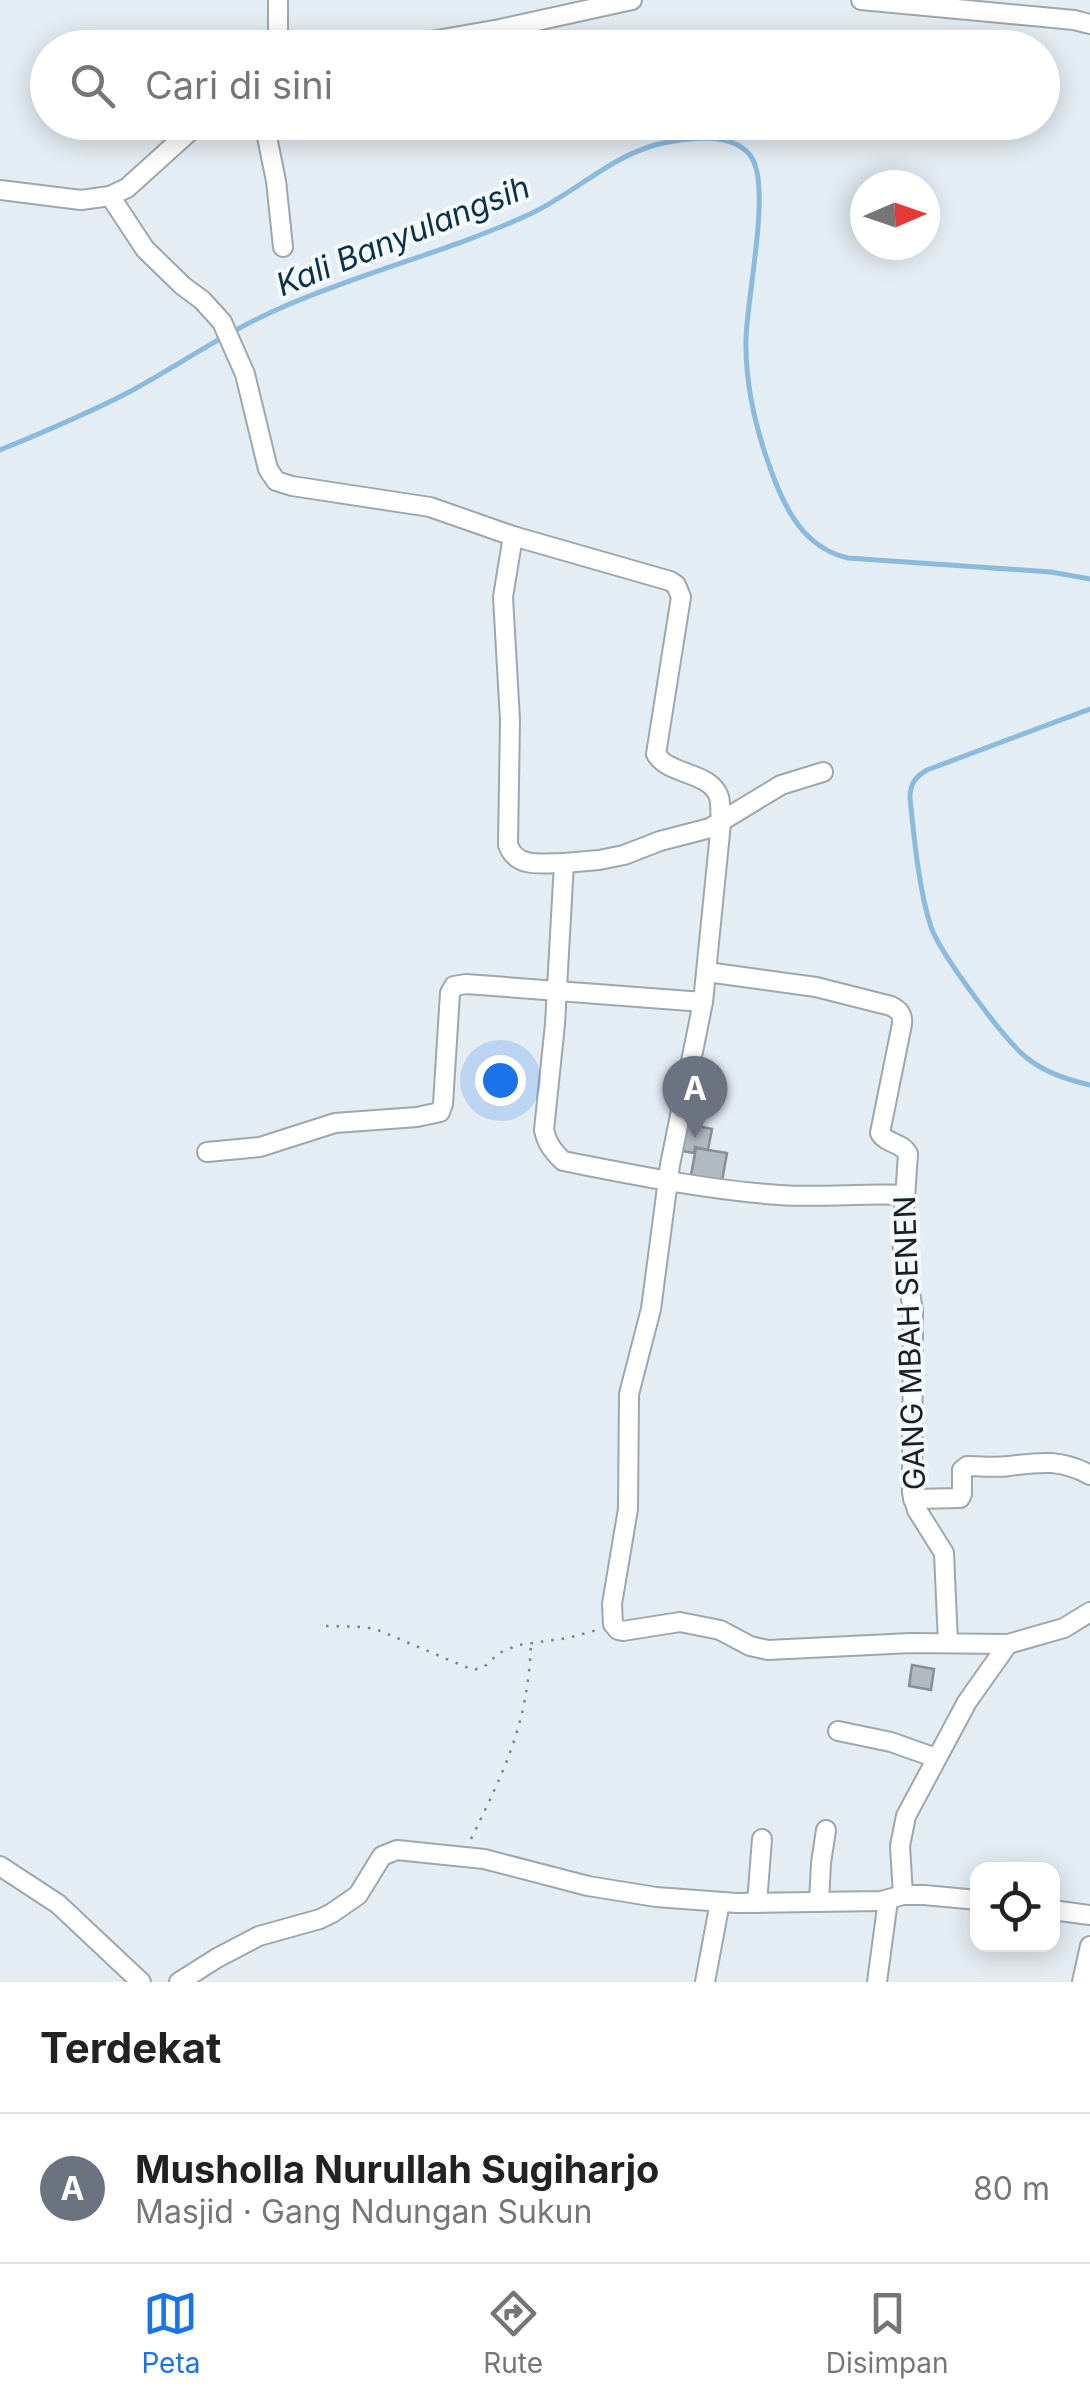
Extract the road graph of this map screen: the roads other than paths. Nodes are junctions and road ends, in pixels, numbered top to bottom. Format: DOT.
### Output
graph roads {
  1 [pos="278,0"];
  2 [pos="632,0"];
  3 [pos="861,0"];
  4 [pos="1090,24"];
  5 [pos="278,30"];
  6 [pos="492,30"];
  7 [pos="180,140"];
  8 [pos="268,140"];
  9 [pos="0,190"];
  10 [pos="110,196"];
  11 [pos="283,247"];
  12 [pos="512,536"];
  13 [pos="824,772"];
  14 [pos="721,823"];
  15 [pos="564,863"];
  16 [pos="707,972"];
  17 [pos="557,990"];
  18 [pos="703,1002"];
  19 [pos="207,1152"];
  20 [pos="668,1182"];
  21 [pos="905,1195"];
  22 [pos="1090,1475"];
  23 [pos="913,1500"];
  24 [pos="1090,1612"];
  25 [pos="948,1643"];
  26 [pos="1008,1644"];
  27 [pos="838,1730"];
  28 [pos="936,1758"];
  29 [pos="826,1830"];
  30 [pos="762,1839"];
  31 [pos="0,1866"];
  32 [pos="895,1898"];
  33 [pos="970,1899"];
  34 [pos="720,1902"];
  35 [pos="819,1902"];
  36 [pos="757,1903"];
  37 [pos="1060,1911"];
  38 [pos="1090,1915"];
  39 [pos="1090,1946"];
  40 [pos="141,1982"];
  41 [pos="179,1982"];
  42 [pos="704,1982"];
  43 [pos="877,1982"];
  44 [pos="1082,1982"];
  1 -- 5 [label="street"];
  2 -- 6 [label="street"];
  3 -- 4 [label="street"];
  7 -- 10 [label="street"];
  8 -- 11 [label="street"];
  9 -- 10 [label="street"];
  10 -- 12 [label="street"];
  12 -- 14 [label="street"];
  12 -- 15 [label="street"];
  13 -- 14 [label="street"];
  14 -- 15 [label="street"];
  14 -- 16 [label="street"];
  15 -- 17 [label="street"];
  16 -- 18 [label="street"];
  16 -- 21 [label="street, GANG MBAH SENEN"];
  17 -- 18 [label="street"];
  17 -- 19 [label="street"];
  17 -- 20 [label="street"];
  18 -- 20 [label="street"];
  20 -- 21 [label="street"];
  20 -- 25 [label="street"];
  21 -- 23 [label="street, GANG MBAH SENEN"];
  22 -- 23 [label="street"];
  23 -- 25 [label="street, GANG MBAH SENEN"];
  24 -- 26 [label="street"];
  25 -- 26 [label="street"];
  26 -- 28 [label="street"];
  27 -- 28 [label="street"];
  28 -- 32 [label="street"];
  29 -- 35 [label="street"];
  30 -- 36 [label="street"];
  31 -- 40 [label="street"];
  32 -- 33 [label="street"];
  32 -- 35 [label="street"];
  32 -- 43 [label="street"];
  34 -- 36 [label="street"];
  34 -- 41 [label="street"];
  34 -- 42 [label="street"];
  35 -- 36 [label="street"];
  37 -- 38 [label="street"];
  39 -- 44 [label="street"];
}
